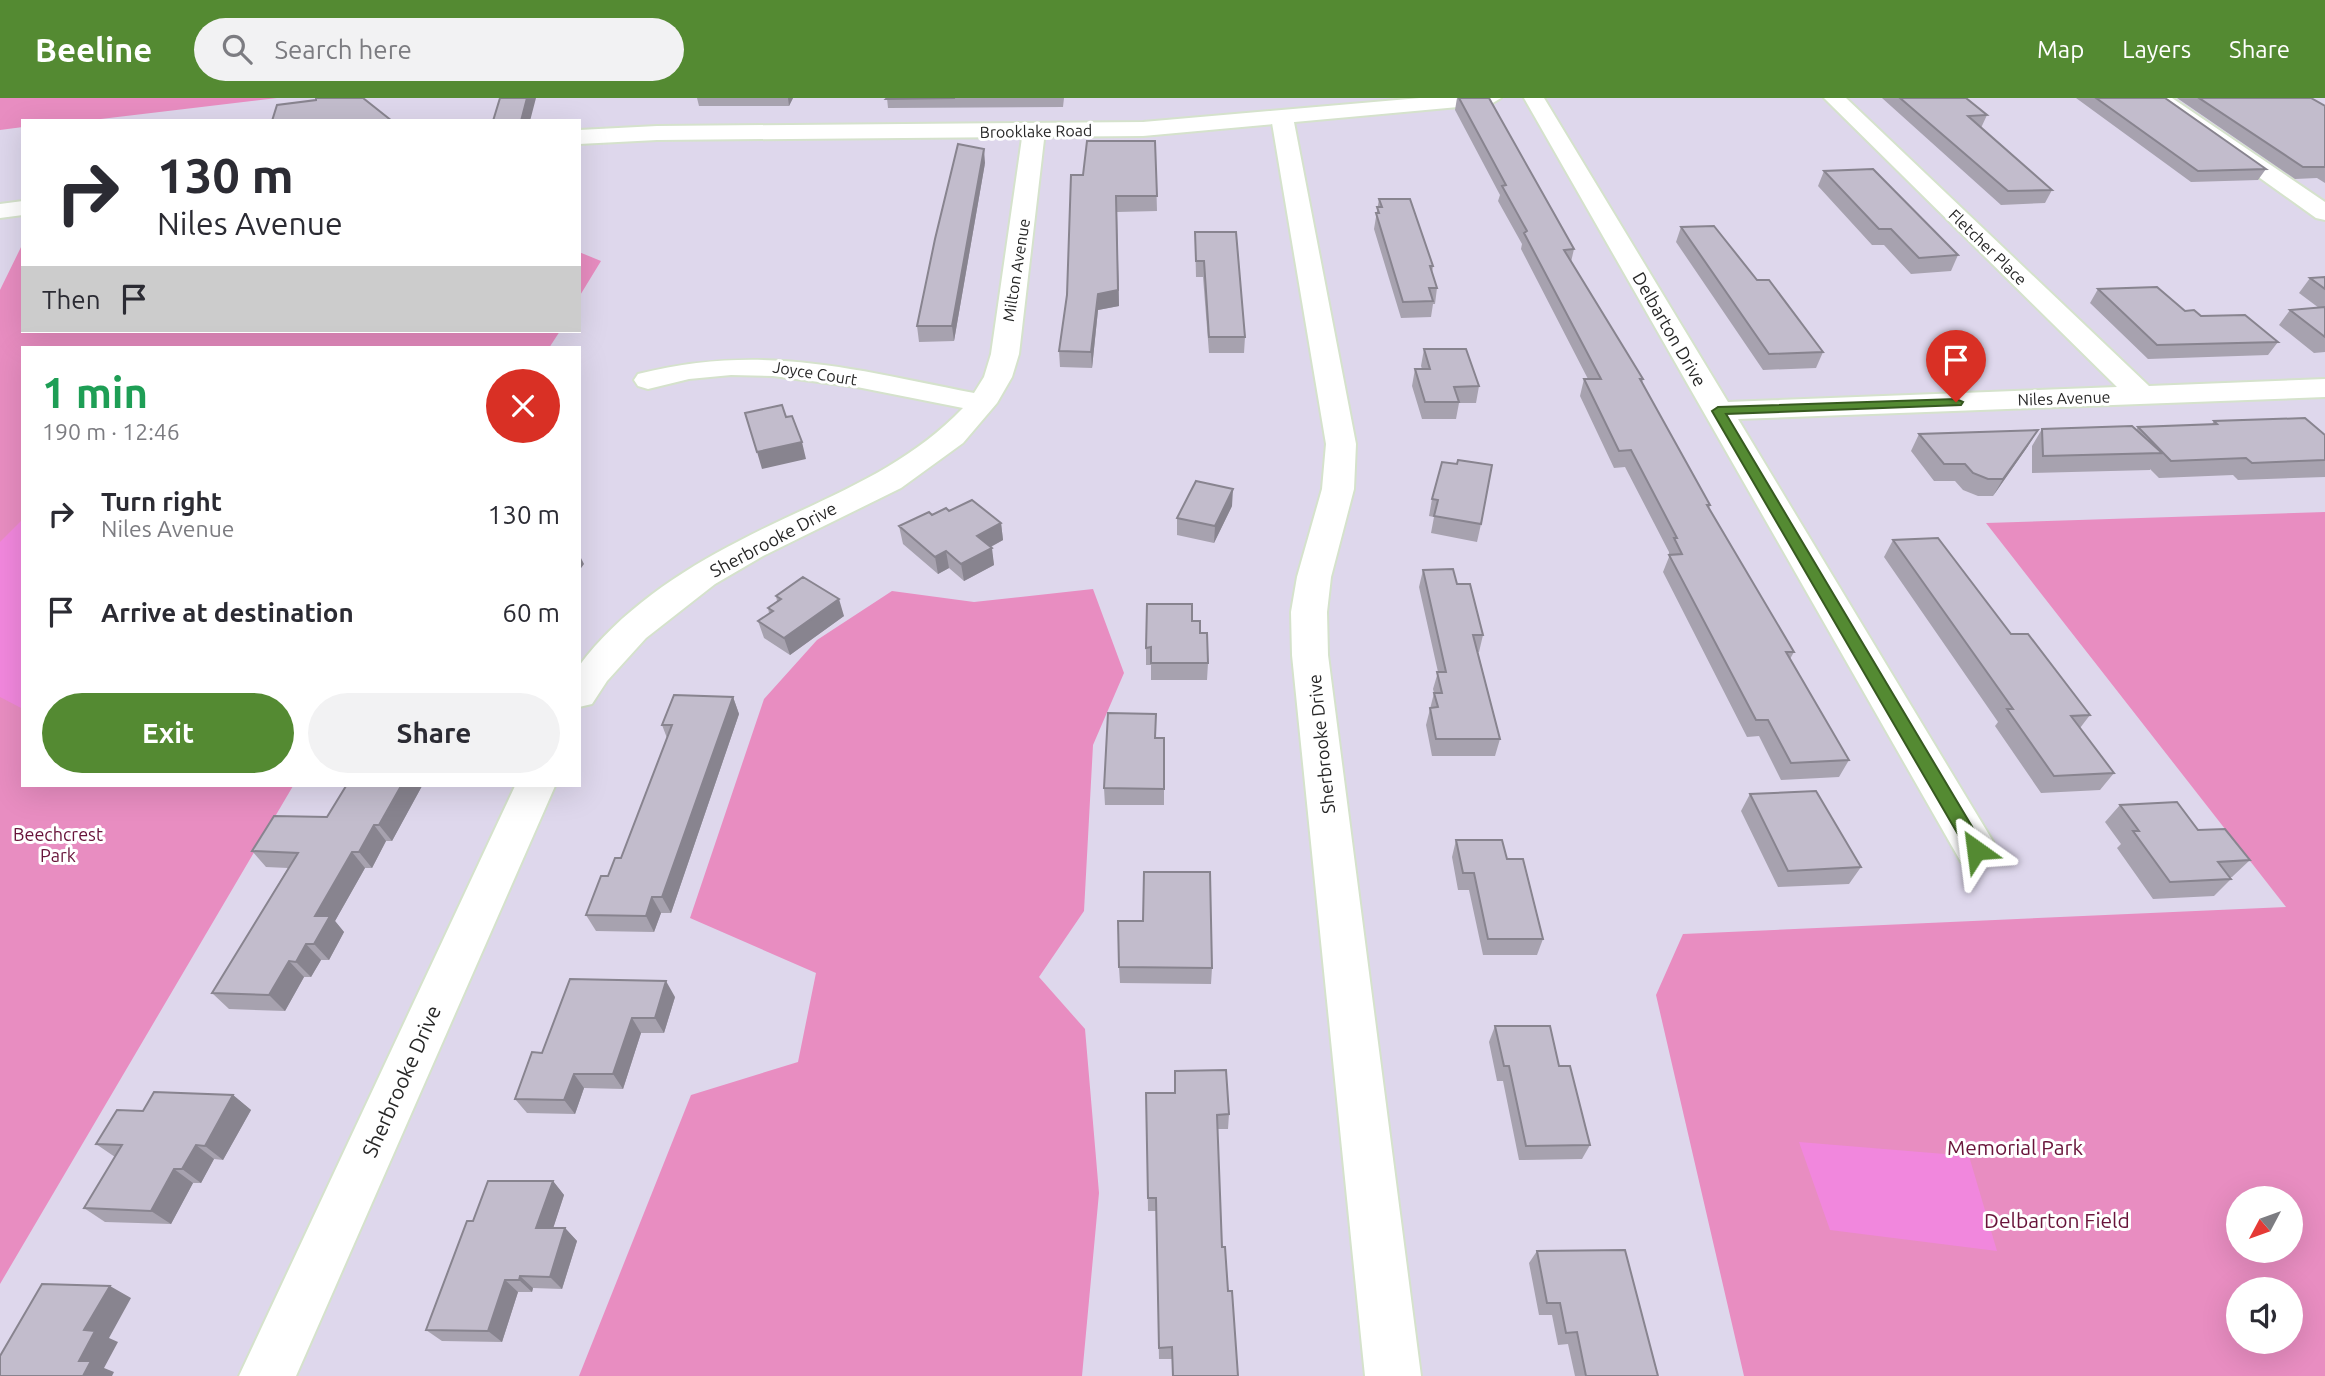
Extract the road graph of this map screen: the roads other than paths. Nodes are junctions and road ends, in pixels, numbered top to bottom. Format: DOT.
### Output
graph roads {
  1 [pos="1491,98"];
  2 [pos="1534,98"];
  3 [pos="1834,98"];
  4 [pos="2158,98"];
  5 [pos="1282,117"];
  6 [pos="1034,131"];
  7 [pos="581,137"];
  8 [pos="21,208"];
  9 [pos="0,211"];
  10 [pos="2325,213"];
  11 [pos="648,380"];
  12 [pos="2325,388"];
  13 [pos="2142,395"];
  14 [pos="982,403"];
  15 [pos="1718,411"];
  16 [pos="581,692"];
  17 [pos="535,787"];
  18 [pos="1976,850"];
  19 [pos="267,1376"];
  20 [pos="1393,1376"];
  1 -- 5 [label="street, Brooklake Road"];
  2 -- 15 [label="street, Delbarton Drive"];
  3 -- 13 [label="street, Fletcher Place"];
  4 -- 10 [label="street"];
  5 -- 6 [label="street, Brooklake Road"];
  5 -- 20 [label="street, Sherbrooke Drive"];
  6 -- 7 [label="street, Brooklake Road"];
  6 -- 14 [label="street, Milton Avenue"];
  8 -- 9 [label="street"];
  11 -- 14 [label="street, Joyce Court"];
  12 -- 13 [label="street, Niles Avenue"];
  13 -- 15 [label="street, Niles Avenue"];
  14 -- 16 [label="street, Sherbrooke Drive"];
  15 -- 18 [label="street, Delbarton Drive"];
  17 -- 19 [label="street, Sherbrooke Drive"];
}
